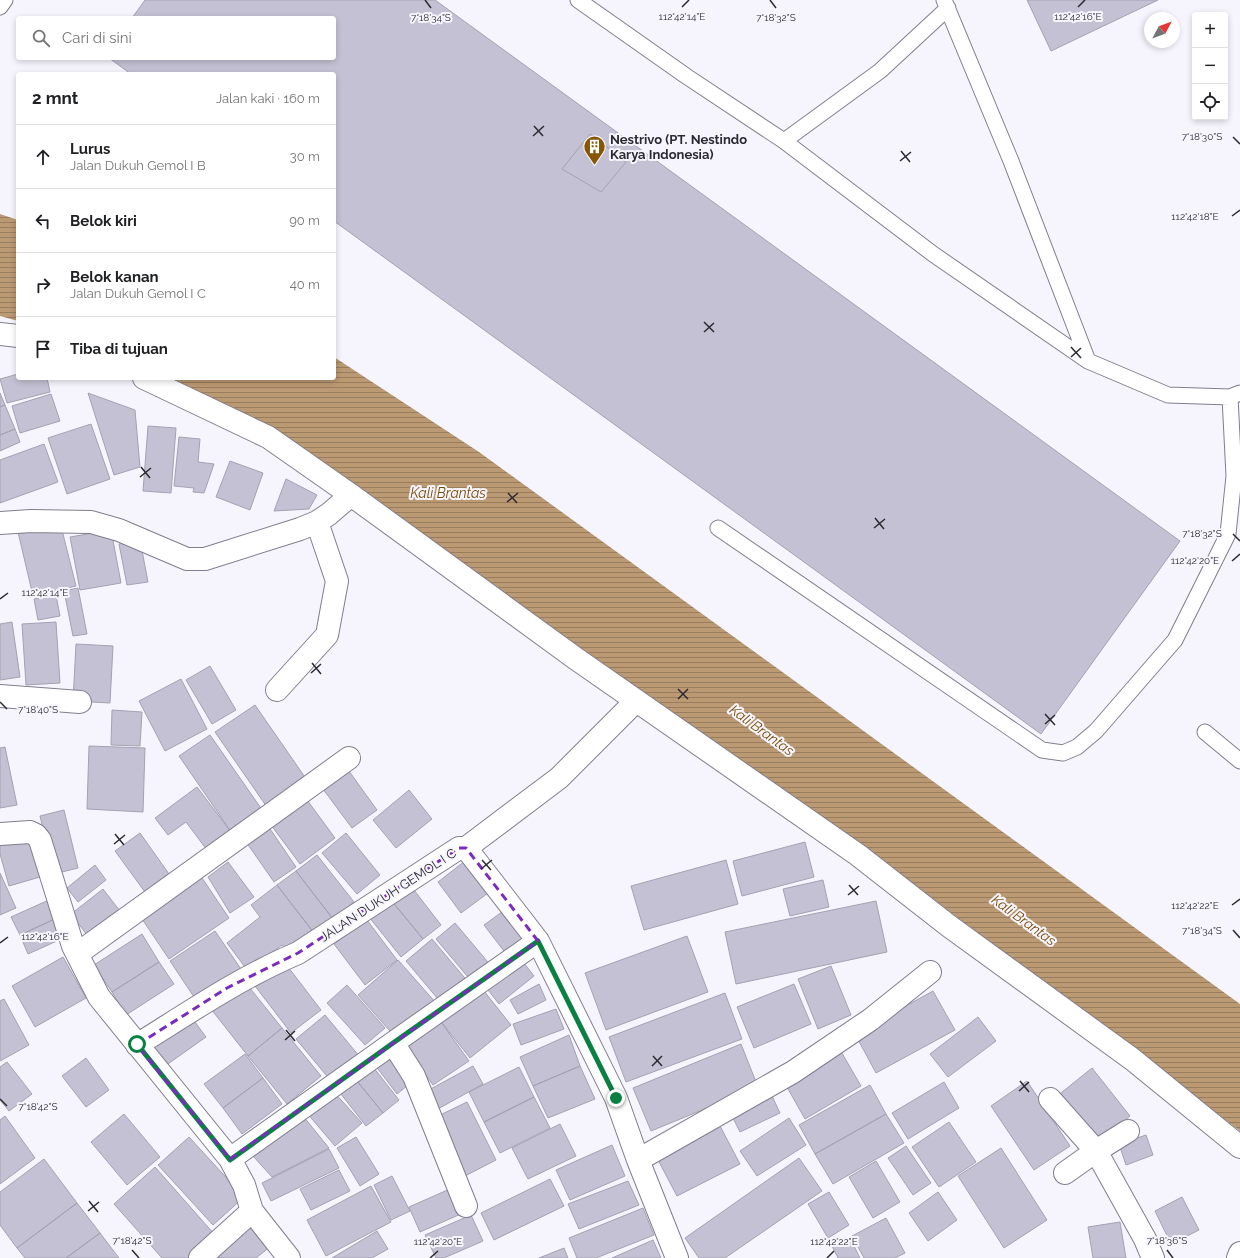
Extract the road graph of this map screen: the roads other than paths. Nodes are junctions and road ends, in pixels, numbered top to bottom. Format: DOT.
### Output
graph roads {
  1 [pos="5,0"];
  2 [pos="578,0"];
  3 [pos="946,4"];
  4 [pos="0,7"];
  5 [pos="784,141"];
  6 [pos="0,334"];
  7 [pos="16,336"];
  8 [pos="1088,361"];
  9 [pos="148,380"];
  10 [pos="1235,395"];
  11 [pos="351,494"];
  12 [pos="317,522"];
  13 [pos="0,523"];
  14 [pos="718,528"];
  15 [pos="277,690"];
  16 [pos="0,696"];
  17 [pos="636,701"];
  18 [pos="80,702"];
  19 [pos="1205,732"];
  20 [pos="349,758"];
  21 [pos="1240,761"];
  22 [pos="0,834"];
  23 [pos="466,848"];
  24 [pos="538,941"];
  25 [pos="77,954"];
  26 [pos="930,972"];
  27 [pos="393,1043"];
  28 [pos="137,1044"];
  29 [pos="1050,1099"];
  30 [pos="1128,1131"];
  31 [pos="1240,1147"];
  32 [pos="1096,1151"];
  33 [pos="230,1160"];
  34 [pos="638,1160"];
  35 [pos="1065,1173"];
  36 [pos="466,1206"];
  37 [pos="252,1211"];
  38 [pos="1240,1253"];
  39 [pos="200,1258"];
  40 [pos="289,1258"];
  41 [pos="677,1258"];
  42 [pos="1153,1258"];
  43 [pos="1238,1258"];
  1 -- 4 [label="lane"];
  2 -- 5 [label="lane"];
  3 -- 5 [label="lane"];
  3 -- 8 [label="lane"];
  5 -- 8 [label="lane"];
  6 -- 7 [label="street"];
  8 -- 10 [label="lane"];
  9 -- 11 [label="street"];
  10 -- 14 [label="lane"];
  11 -- 12 [label="street"];
  11 -- 17 [label="street"];
  12 -- 13 [label="street"];
  12 -- 15 [label="street"];
  16 -- 18 [label="street"];
  17 -- 23 [label="street"];
  17 -- 31 [label="street"];
  19 -- 21 [label="lane"];
  20 -- 25 [label="street"];
  22 -- 25 [label="street"];
  23 -- 24 [label="street, JALAN DUKUH GEMOL I C"];
  23 -- 28 [label="street, JALAN DUKUH GEMOL I C"];
  24 -- 27 [label="street"];
  24 -- 34 [label="street, JALAN DUKUH GEMOL I C"];
  25 -- 28 [label="street"];
  26 -- 34 [label="street"];
  27 -- 33 [label="street"];
  27 -- 36 [label="street"];
  28 -- 33 [label="street"];
  29 -- 32 [label="street"];
  30 -- 32 [label="street"];
  32 -- 35 [label="street"];
  32 -- 42 [label="street"];
  33 -- 37 [label="street"];
  34 -- 41 [label="street, JALAN DUKUH GEMOL I C"];
  37 -- 39 [label="street"];
  37 -- 40 [label="street"];
  38 -- 43 [label="street"];
}
